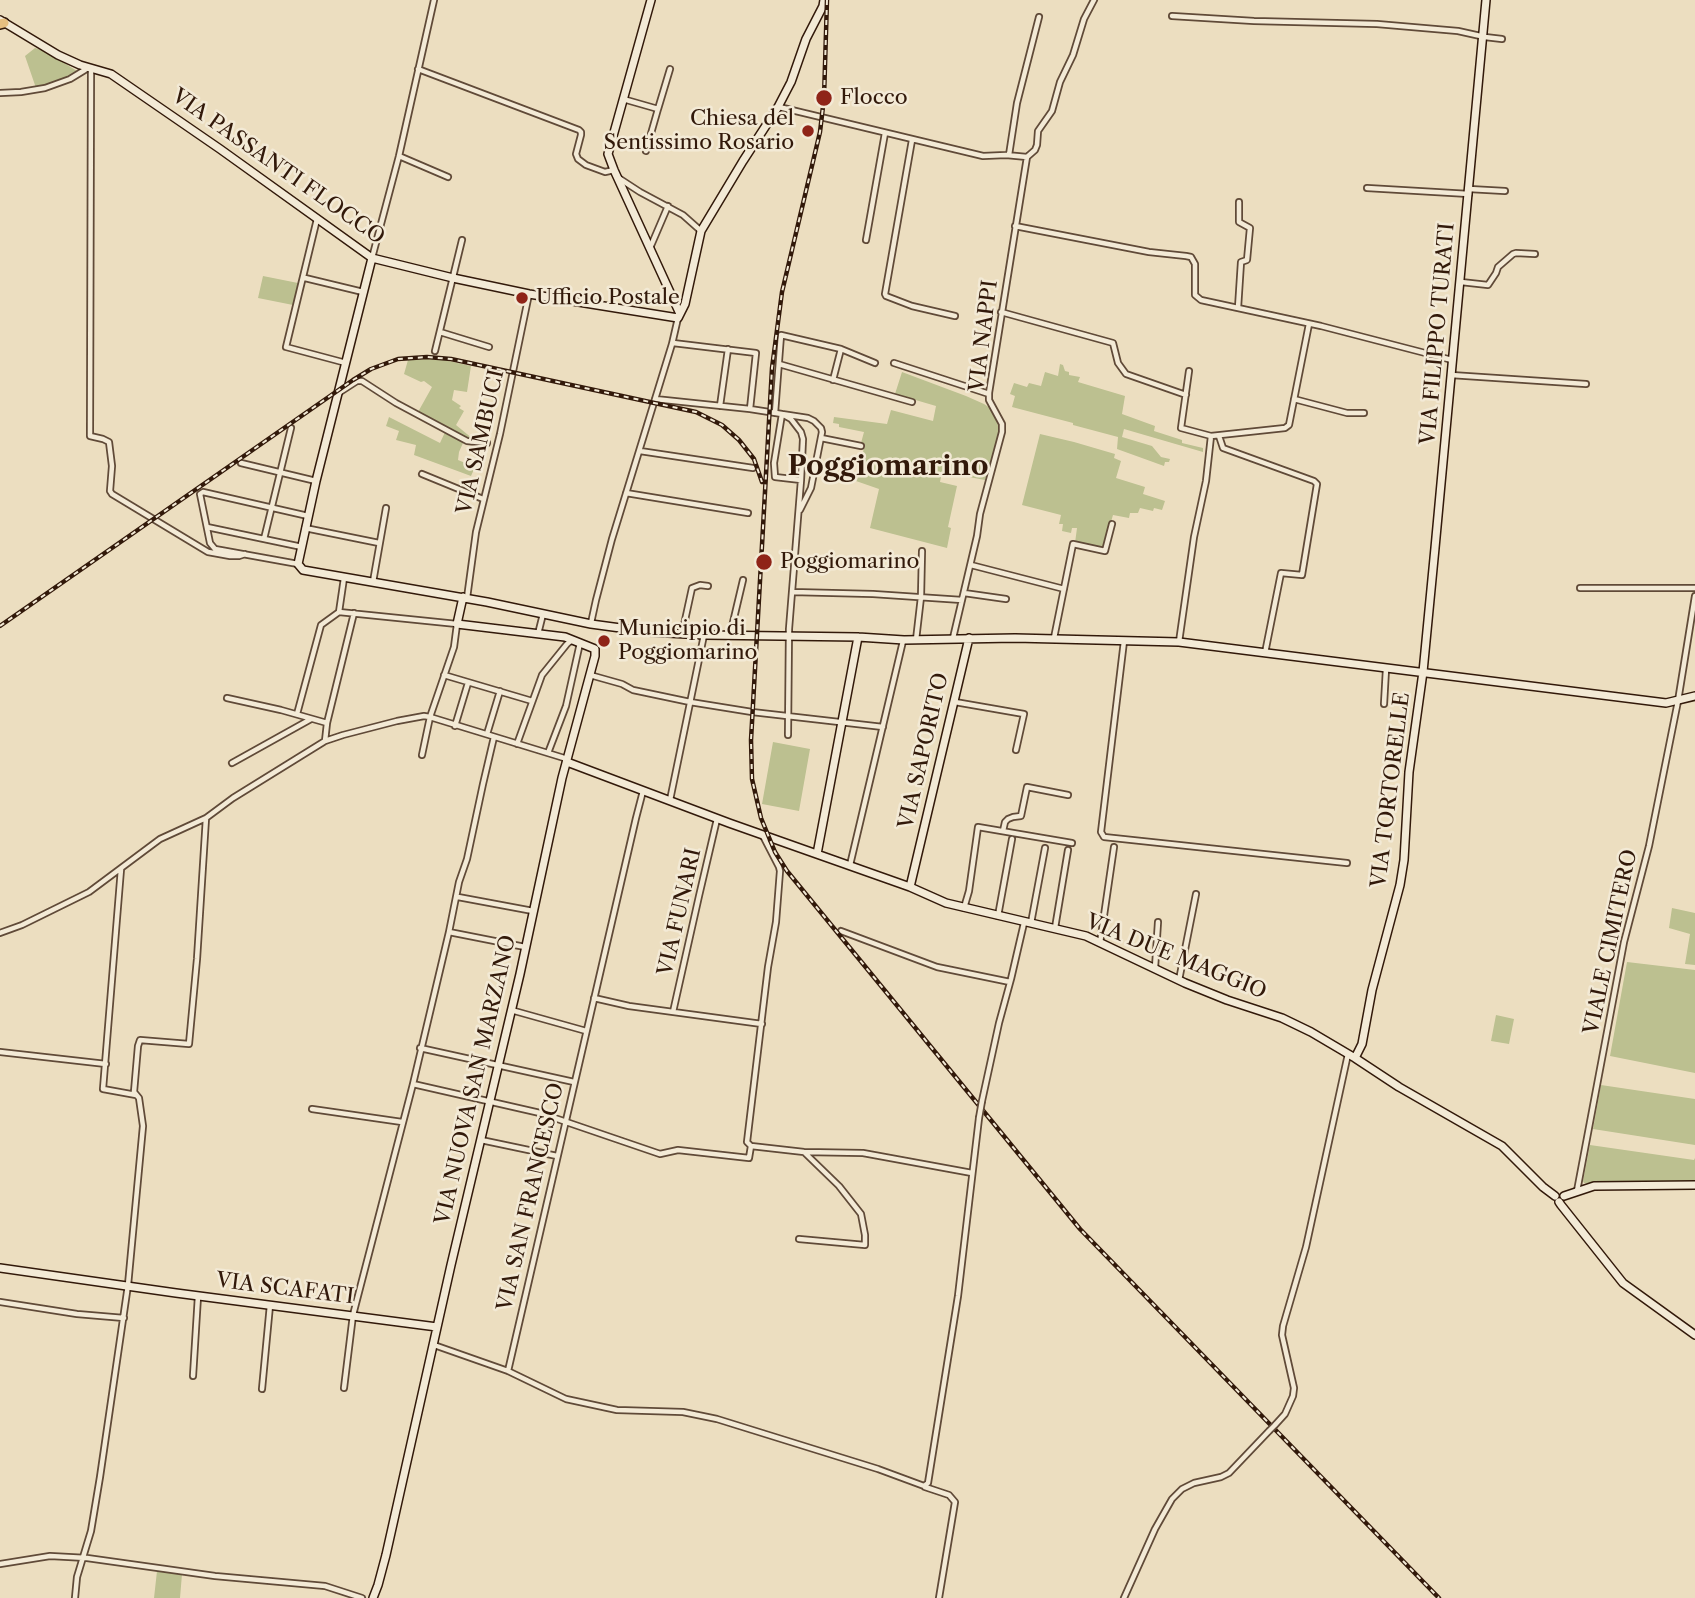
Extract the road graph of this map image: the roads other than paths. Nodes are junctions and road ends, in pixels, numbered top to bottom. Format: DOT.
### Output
graph roads {
  1 [pos="434,0"];
  2 [pos="651,0"];
  3 [pos="824,0"];
  4 [pos="1094,0"];
  5 [pos="1486,0"];
  6 [pos="1172,16"];
  7 [pos="1039,17"];
  8 [pos="1,22"];
  9 [pos="1482,37"];
  10 [pos="1502,39"];
  11 [pos="90,68"];
  12 [pos="418,69"];
  13 [pos="670,69"];
  14 [pos="0,93"];
  15 [pos="622,98"];
  16 [pos="778,107"];
  17 [pos="658,109"];
  18 [pos="885,133"];
  19 [pos="912,140"];
  20 [pos="646,151"];
  21 [pos="1009,155"];
  22 [pos="399,156"];
  23 [pos="1027,158"];
  24 [pos="615,173"];
  25 [pos="448,177"];
  26 [pos="1367,187"];
  27 [pos="1505,191"];
  28 [pos="1469,192"];
  29 [pos="1239,202"];
  30 [pos="668,206"];
  31 [pos="317,218"];
  32 [pos="1015,226"];
  33 [pos="701,231"];
  34 [pos="462,240"];
  35 [pos="866,240"];
  36 [pos="650,249"];
  37 [pos="1535,254"];
  38 [pos="372,258"];
  39 [pos="305,278"];
  40 [pos="453,278"];
  41 [pos="1461,282"];
  42 [pos="364,292"];
  43 [pos="529,294"];
  44 [pos="1238,308"];
  45 [pos="1001,312"];
  46 [pos="678,314"];
  47 [pos="955,316"];
  48 [pos="1309,324"];
  49 [pos="440,332"];
  50 [pos="673,342"];
  51 [pos="489,347"];
  52 [pos="729,349"];
  53 [pos="841,349"];
  54 [pos="435,351"];
  55 [pos="1452,360"];
  56 [pos="346,363"];
  57 [pos="875,363"];
  58 [pos="894,363"];
  59 [pos="779,364"];
  60 [pos="1189,370"];
  61 [pos="1451,375"];
  62 [pos="833,380"];
  63 [pos="1586,384"];
  64 [pos="338,393"];
  65 [pos="989,394"];
  66 [pos="1186,395"];
  67 [pos="655,399"];
  68 [pos="1294,399"];
  69 [pos="912,402"];
  70 [pos="720,406"];
  71 [pos="750,408"];
  72 [pos="775,413"];
  73 [pos="1364,413"];
  74 [pos="782,414"];
  75 [pos="290,428"];
  76 [pos="1211,436"];
  77 [pos="1219,436"];
  78 [pos="821,438"];
  79 [pos="487,443"];
  80 [pos="861,446"];
  81 [pos="640,452"];
  82 [pos="241,463"];
  83 [pos="753,468"];
  84 [pos="279,473"];
  85 [pos="422,474"];
  86 [pos="801,480"];
  87 [pos="316,481"];
  88 [pos="626,493"];
  89 [pos="483,499"];
  90 [pos="271,508"];
  91 [pos="386,508"];
  92 [pos="748,513"];
  93 [pos="798,514"];
  94 [pos="308,516"];
  95 [pos="1112,524"];
  96 [pos="206,527"];
  97 [pos="306,528"];
  98 [pos="264,539"];
  99 [pos="380,543"];
  100 [pos="302,548"];
  101 [pos="922,551"];
  102 [pos="245,554"];
  103 [pos="298,564"];
  104 [pos="971,565"];
  105 [pos="344,577"];
  106 [pos="743,580"];
  107 [pos="373,582"];
  108 [pos="708,586"];
  109 [pos="1695,588"];
  110 [pos="1064,589"];
  111 [pos="1580,589"];
  112 [pos="792,592"];
  113 [pos="964,593"];
  114 [pos="1695,596"];
  115 [pos="920,597"];
  116 [pos="465,598"];
  117 [pos="1006,599"];
  118 [pos="963,600"];
  119 [pos="338,611"];
  120 [pos="354,613"];
  121 [pos="543,613"];
  122 [pos="457,624"];
  123 [pos="591,624"];
  124 [pos="538,634"];
  125 [pos="682,634"];
  126 [pos="704,635"];
  127 [pos="730,635"];
  128 [pos="789,637"];
  129 [pos="858,637"];
  130 [pos="953,638"];
  131 [pos="969,638"];
  132 [pos="1054,639"];
  133 [pos="572,640"];
  134 [pos="904,640"];
  135 [pos="916,640"];
  136 [pos="1124,641"];
  137 [pos="1180,642"];
  138 [pos="580,643"];
  139 [pos="1265,653"];
  140 [pos="1386,668"];
  141 [pos="1423,672"];
  142 [pos="444,675"];
  143 [pos="590,675"];
  144 [pos="468,682"];
  145 [pos="500,691"];
  146 [pos="1695,696"];
  147 [pos="227,698"];
  148 [pos="533,701"];
  149 [pos="1678,701"];
  150 [pos="690,702"];
  151 [pos="954,702"];
  152 [pos="1384,704"];
  153 [pos="297,714"];
  154 [pos="788,716"];
  155 [pos="430,717"];
  156 [pos="311,719"];
  157 [pos="842,722"];
  158 [pos="327,723"];
  159 [pos="455,726"];
  160 [pos="883,727"];
  161 [pos="487,734"];
  162 [pos="788,735"];
  163 [pos="494,737"];
  164 [pos="325,741"];
  165 [pos="517,744"];
  166 [pos="1016,750"];
  167 [pos="548,753"];
  168 [pos="422,755"];
  169 [pos="232,762"];
  170 [pos="567,762"];
  171 [pos="643,791"];
  172 [pos="1068,795"];
  173 [pos="670,801"];
  174 [pos="206,818"];
  175 [pos="718,819"];
  176 [pos="1003,831"];
  177 [pos="762,835"];
  178 [pos="1012,839"];
  179 [pos="1072,843"];
  180 [pos="1114,847"];
  181 [pos="1045,848"];
  182 [pos="1068,850"];
  183 [pos="817,854"];
  184 [pos="1347,863"];
  185 [pos="850,865"];
  186 [pos="121,869"];
  187 [pos="910,887"];
  188 [pos="1196,894"];
  189 [pos="457,897"];
  190 [pos="964,908"];
  191 [pos="533,911"];
  192 [pos="998,916"];
  193 [pos="1158,922"];
  194 [pos="1027,923"];
  195 [pos="1054,930"];
  196 [pos="841,931"];
  197 [pos="449,932"];
  198 [pos="0,933"];
  199 [pos="1100,943"];
  200 [pos="525,947"];
  201 [pos="1155,968"];
  202 [pos="1179,980"];
  203 [pos="1010,982"];
  204 [pos="594,998"];
  205 [pos="511,1010"];
  206 [pos="673,1012"];
  207 [pos="762,1024"];
  208 [pos="586,1031"];
  209 [pos="420,1048"];
  210 [pos="0,1052"];
  211 [pos="1352,1056"];
  212 [pos="106,1064"];
  213 [pos="498,1065"];
  214 [pos="574,1082"];
  215 [pos="413,1084"];
  216 [pos="136,1095"];
  217 [pos="489,1102"];
  218 [pos="312,1109"];
  219 [pos="565,1121"];
  220 [pos="402,1122"];
  221 [pos="481,1139"];
  222 [pos="751,1146"];
  223 [pos="804,1152"];
  224 [pos="557,1156"];
  225 [pos="972,1173"];
  226 [pos="1695,1185"];
  227 [pos="1577,1191"];
  228 [pos="1559,1198"];
  229 [pos="799,1239"];
  230 [pos="0,1268"];
  231 [pos="128,1285"];
  232 [pos="198,1296"];
  233 [pos="0,1302"];
  234 [pos="270,1305"];
  235 [pos="353,1315"];
  236 [pos="124,1318"];
  237 [pos="437,1327"];
  238 [pos="1695,1335"];
  239 [pos="433,1345"];
  240 [pos="508,1371"];
  241 [pos="193,1377"];
  242 [pos="344,1388"];
  243 [pos="262,1389"];
  244 [pos="924,1486"];
  245 [pos="84,1558"];
  246 [pos="0,1564"];
  247 [pos="75,1598"];
  248 [pos="362,1598"];
  249 [pos="373,1598"];
  250 [pos="939,1598"];
  251 [pos="1124,1598"];
  1 -- 12 [label="street"];
  2 -- 15 [label="main road"];
  3 -- 16 [label="main road"];
  4 -- 23 [label="street, VIA NAPPI"];
  5 -- 9 [label="main road, VIA FILIPPO TURATI"];
  6 -- 9 [label="street"];
  7 -- 21 [label="street"];
  8 -- 11 [label="main road, VIA PASSANTI FLOCCO"];
  9 -- 10 [label="street"];
  9 -- 28 [label="main road, VIA FILIPPO TURATI"];
  11 -- 14 [label="street"];
  11 -- 31 [label="main road, VIA PASSANTI FLOCCO"];
  11 -- 102 [label="street"];
  12 -- 22 [label="street"];
  12 -- 24 [label="street"];
  13 -- 17 [label="street"];
  15 -- 17 [label="street"];
  15 -- 24 [label="main road"];
  16 -- 18 [label="street"];
  16 -- 33 [label="main road"];
  17 -- 20 [label="street"];
  18 -- 19 [label="street"];
  18 -- 35 [label="street"];
  19 -- 21 [label="street"];
  19 -- 47 [label="street"];
  21 -- 23 [label="street"];
  22 -- 25 [label="street"];
  22 -- 38 [label="street"];
  23 -- 32 [label="street, VIA NAPPI"];
  24 -- 30 [label="street"];
  24 -- 36 [label="main road"];
  26 -- 28 [label="street"];
  27 -- 28 [label="street"];
  28 -- 41 [label="main road, VIA FILIPPO TURATI"];
  29 -- 44 [label="street"];
  30 -- 33 [label="street"];
  30 -- 36 [label="street"];
  31 -- 38 [label="main road, VIA PASSANTI FLOCCO"];
  31 -- 56 [label="street"];
  32 -- 44 [label="street"];
  32 -- 45 [label="street, VIA NAPPI"];
  33 -- 46 [label="main road"];
  34 -- 40 [label="street"];
  36 -- 46 [label="main road"];
  37 -- 41 [label="street"];
  38 -- 40 [label="main road, VIA PASSANTI FLOCCO"];
  38 -- 42 [label="main road"];
  39 -- 42 [label="street"];
  40 -- 43 [label="main road, VIA PASSANTI FLOCCO"];
  40 -- 49 [label="street"];
  41 -- 55 [label="main road, VIA FILIPPO TURATI"];
  42 -- 56 [label="main road"];
  43 -- 46 [label="main road, VIA PASSANTI FLOCCO"];
  43 -- 89 [label="street, VIA SAMBUCI"];
  44 -- 48 [label="street"];
  45 -- 65 [label="street, VIA NAPPI"];
  45 -- 66 [label="street"];
  46 -- 50 [label="street"];
  48 -- 55 [label="street"];
  48 -- 68 [label="street"];
  49 -- 51 [label="street"];
  49 -- 54 [label="street"];
  50 -- 52 [label="street"];
  50 -- 67 [label="street"];
  52 -- 70 [label="street"];
  52 -- 71 [label="street"];
  53 -- 57 [label="street"];
  53 -- 59 [label="street"];
  53 -- 62 [label="street"];
  55 -- 61 [label="main road, VIA FILIPPO TURATI"];
  56 -- 64 [label="main road"];
  58 -- 65 [label="street"];
  59 -- 62 [label="street"];
  59 -- 72 [label="street"];
  60 -- 66 [label="street"];
  61 -- 63 [label="street"];
  61 -- 141 [label="main road, VIA FILIPPO TURATI"];
  62 -- 69 [label="street"];
  64 -- 79 [label="street"];
  64 -- 87 [label="main road"];
  65 -- 104 [label="street, VIA NAPPI"];
  66 -- 76 [label="street"];
  67 -- 70 [label="street"];
  67 -- 81 [label="street"];
  68 -- 73 [label="street"];
  68 -- 77 [label="street"];
  70 -- 71 [label="street"];
  71 -- 72 [label="street"];
  72 -- 74 [label="street"];
  74 -- 78 [label="street"];
  74 -- 86 [label="street"];
  74 -- 86 [label="street"];
  75 -- 84 [label="street"];
  76 -- 77 [label="street"];
  76 -- 137 [label="street"];
  77 -- 139 [label="street"];
  78 -- 80 [label="street"];
  78 -- 93 [label="street"];
  81 -- 83 [label="street"];
  81 -- 88 [label="street"];
  82 -- 84 [label="street"];
  84 -- 87 [label="street"];
  84 -- 90 [label="street"];
  85 -- 89 [label="street"];
  86 -- 93 [label="street"];
  87 -- 94 [label="main road"];
  88 -- 92 [label="street"];
  88 -- 123 [label="street"];
  89 -- 116 [label="street, VIA SAMBUCI"];
  90 -- 94 [label="street"];
  90 -- 96 [label="street"];
  90 -- 98 [label="street"];
  91 -- 99 [label="street"];
  93 -- 112 [label="street"];
  94 -- 97 [label="main road"];
  95 -- 110 [label="street"];
  96 -- 98 [label="street"];
  96 -- 102 [label="street"];
  97 -- 99 [label="street"];
  97 -- 100 [label="main road"];
  98 -- 100 [label="street"];
  99 -- 107 [label="street"];
  100 -- 103 [label="main road"];
  101 -- 115 [label="street"];
  102 -- 103 [label="street"];
  103 -- 105 [label="main road"];
  104 -- 110 [label="street"];
  104 -- 113 [label="street, VIA NAPPI"];
  105 -- 107 [label="main road"];
  105 -- 119 [label="street"];
  106 -- 127 [label="street"];
  107 -- 116 [label="main road"];
  108 -- 125 [label="street"];
  109 -- 111 [label="street"];
  110 -- 132 [label="street"];
  112 -- 115 [label="street"];
  112 -- 128 [label="street"];
  113 -- 117 [label="street"];
  113 -- 118 [label="street, VIA NAPPI"];
  114 -- 149 [label="street, VIALE CIMITERO"];
  115 -- 118 [label="street"];
  115 -- 135 [label="street"];
  116 -- 121 [label="main road"];
  116 -- 122 [label="main road"];
  118 -- 130 [label="street, VIA NAPPI"];
  119 -- 120 [label="street"];
  119 -- 153 [label="street"];
  120 -- 122 [label="street"];
  120 -- 158 [label="street"];
  121 -- 123 [label="main road"];
  121 -- 124 [label="street"];
  122 -- 124 [label="main road, VIA NUOVA SAN MARZANO"];
  122 -- 142 [label="street"];
  123 -- 125 [label="main road"];
  124 -- 133 [label="main road, VIA NUOVA SAN MARZANO"];
  125 -- 126 [label="main road"];
  126 -- 127 [label="main road"];
  126 -- 150 [label="street"];
  127 -- 128 [label="main road"];
  128 -- 129 [label="main road"];
  128 -- 154 [label="street"];
  129 -- 134 [label="main road"];
  129 -- 157 [label="main road"];
  130 -- 131 [label="main road"];
  130 -- 135 [label="main road"];
  131 -- 132 [label="main road"];
  131 -- 151 [label="main road, VIA SAPORITO"];
  132 -- 136 [label="main road"];
  133 -- 138 [label="main road, VIA NUOVA SAN MARZANO"];
  133 -- 148 [label="street"];
  134 -- 135 [label="main road"];
  134 -- 160 [label="street"];
  136 -- 137 [label="main road"];
  136 -- 184 [label="street"];
  137 -- 139 [label="main road"];
  138 -- 143 [label="main road, VIA NUOVA SAN MARZANO"];
  138 -- 167 [label="street"];
  139 -- 140 [label="main road"];
  140 -- 141 [label="main road"];
  140 -- 152 [label="street"];
  141 -- 149 [label="main road"];
  141 -- 211 [label="main road, VIA TORTORELLE"];
  142 -- 144 [label="street"];
  142 -- 155 [label="street"];
  143 -- 150 [label="street"];
  143 -- 170 [label="main road, VIA NUOVA SAN MARZANO"];
  144 -- 145 [label="street"];
  144 -- 159 [label="street"];
  145 -- 148 [label="street"];
  145 -- 161 [label="street"];
  146 -- 149 [label="main road"];
  147 -- 153 [label="street"];
  148 -- 165 [label="street"];
  149 -- 227 [label="street, VIALE CIMITERO"];
  150 -- 154 [label="street"];
  150 -- 173 [label="street"];
  151 -- 166 [label="street"];
  151 -- 187 [label="main road, VIA SAPORITO"];
  153 -- 156 [label="street"];
  154 -- 157 [label="street"];
  154 -- 162 [label="street"];
  155 -- 159 [label="street"];
  155 -- 164 [label="street"];
  155 -- 168 [label="street"];
  156 -- 158 [label="street"];
  156 -- 169 [label="street"];
  157 -- 160 [label="street"];
  157 -- 183 [label="main road"];
  158 -- 164 [label="street"];
  159 -- 161 [label="street"];
  160 -- 185 [label="street"];
  161 -- 163 [label="street"];
  163 -- 165 [label="street"];
  163 -- 189 [label="street"];
  164 -- 174 [label="street"];
  165 -- 167 [label="street"];
  167 -- 170 [label="street"];
  170 -- 171 [label="main road, VIA DUE MAGGIO"];
  170 -- 191 [label="main road, VIA NUOVA SAN MARZANO"];
  171 -- 173 [label="main road, VIA DUE MAGGIO"];
  171 -- 204 [label="street"];
  172 -- 176 [label="street"];
  173 -- 175 [label="main road, VIA DUE MAGGIO"];
  174 -- 186 [label="street"];
  174 -- 216 [label="street"];
  175 -- 177 [label="main road, VIA DUE MAGGIO"];
  175 -- 206 [label="street, VIA FUNARI"];
  176 -- 179 [label="street"];
  176 -- 190 [label="street"];
  177 -- 183 [label="main road, VIA DUE MAGGIO"];
  177 -- 207 [label="street"];
  178 -- 192 [label="street"];
  180 -- 199 [label="street"];
  181 -- 194 [label="street"];
  182 -- 195 [label="street"];
  183 -- 185 [label="main road, VIA DUE MAGGIO"];
  185 -- 187 [label="main road, VIA DUE MAGGIO"];
  186 -- 198 [label="street"];
  186 -- 212 [label="street"];
  187 -- 190 [label="main road, VIA DUE MAGGIO"];
  188 -- 202 [label="street"];
  189 -- 191 [label="street"];
  189 -- 197 [label="street"];
  190 -- 192 [label="main road, VIA DUE MAGGIO"];
  191 -- 200 [label="main road, VIA NUOVA SAN MARZANO"];
  192 -- 194 [label="main road, VIA DUE MAGGIO"];
  193 -- 201 [label="street"];
  194 -- 195 [label="main road, VIA DUE MAGGIO"];
  194 -- 203 [label="street"];
  195 -- 199 [label="main road, VIA DUE MAGGIO"];
  196 -- 203 [label="street"];
  197 -- 200 [label="street"];
  197 -- 209 [label="street"];
  199 -- 201 [label="main road, VIA DUE MAGGIO"];
  200 -- 205 [label="main road, VIA NUOVA SAN MARZANO"];
  201 -- 202 [label="main road, VIA DUE MAGGIO"];
  202 -- 211 [label="main road, VIA DUE MAGGIO"];
  203 -- 225 [label="street, bridge"];
  204 -- 206 [label="street"];
  204 -- 208 [label="street, VIA SAN FRANCESCO"];
  205 -- 208 [label="street"];
  205 -- 213 [label="main road, VIA NUOVA SAN MARZANO"];
  206 -- 207 [label="street"];
  207 -- 222 [label="street"];
  208 -- 214 [label="street, VIA SAN FRANCESCO"];
  209 -- 213 [label="street"];
  209 -- 215 [label="street"];
  210 -- 212 [label="street"];
  211 -- 228 [label="main road, VIA DUE MAGGIO"];
  211 -- 251 [label="street, bridge"];
  212 -- 216 [label="street"];
  213 -- 214 [label="street"];
  213 -- 217 [label="main road, VIA NUOVA SAN MARZANO"];
  214 -- 219 [label="street, VIA SAN FRANCESCO"];
  215 -- 217 [label="street"];
  215 -- 220 [label="street"];
  216 -- 231 [label="street"];
  217 -- 219 [label="street"];
  217 -- 221 [label="main road, VIA NUOVA SAN MARZANO"];
  218 -- 220 [label="street"];
  219 -- 222 [label="street"];
  219 -- 224 [label="street, VIA SAN FRANCESCO"];
  220 -- 235 [label="street"];
  221 -- 224 [label="street"];
  221 -- 237 [label="main road, VIA NUOVA SAN MARZANO"];
  222 -- 223 [label="street"];
  223 -- 225 [label="street"];
  223 -- 229 [label="street"];
  224 -- 240 [label="street, VIA SAN FRANCESCO"];
  225 -- 244 [label="street"];
  226 -- 227 [label="main road"];
  227 -- 228 [label="main road"];
  228 -- 238 [label="main road, VIA DUE MAGGIO"];
  230 -- 231 [label="main road, VIA SCAFATI"];
  231 -- 232 [label="main road, VIA SCAFATI"];
  231 -- 236 [label="street"];
  232 -- 234 [label="main road, VIA SCAFATI"];
  232 -- 241 [label="street"];
  233 -- 236 [label="street"];
  234 -- 235 [label="main road, VIA SCAFATI"];
  234 -- 243 [label="street"];
  235 -- 237 [label="main road, VIA SCAFATI"];
  235 -- 242 [label="street"];
  236 -- 245 [label="street"];
  237 -- 239 [label="main road, VIA NUOVA SAN MARZANO"];
  239 -- 240 [label="street"];
  239 -- 249 [label="main road, VIA NUOVA SAN MARZANO"];
  240 -- 244 [label="street"];
  244 -- 250 [label="street"];
  245 -- 246 [label="street"];
  245 -- 247 [label="street"];
  245 -- 248 [label="street"];
}
